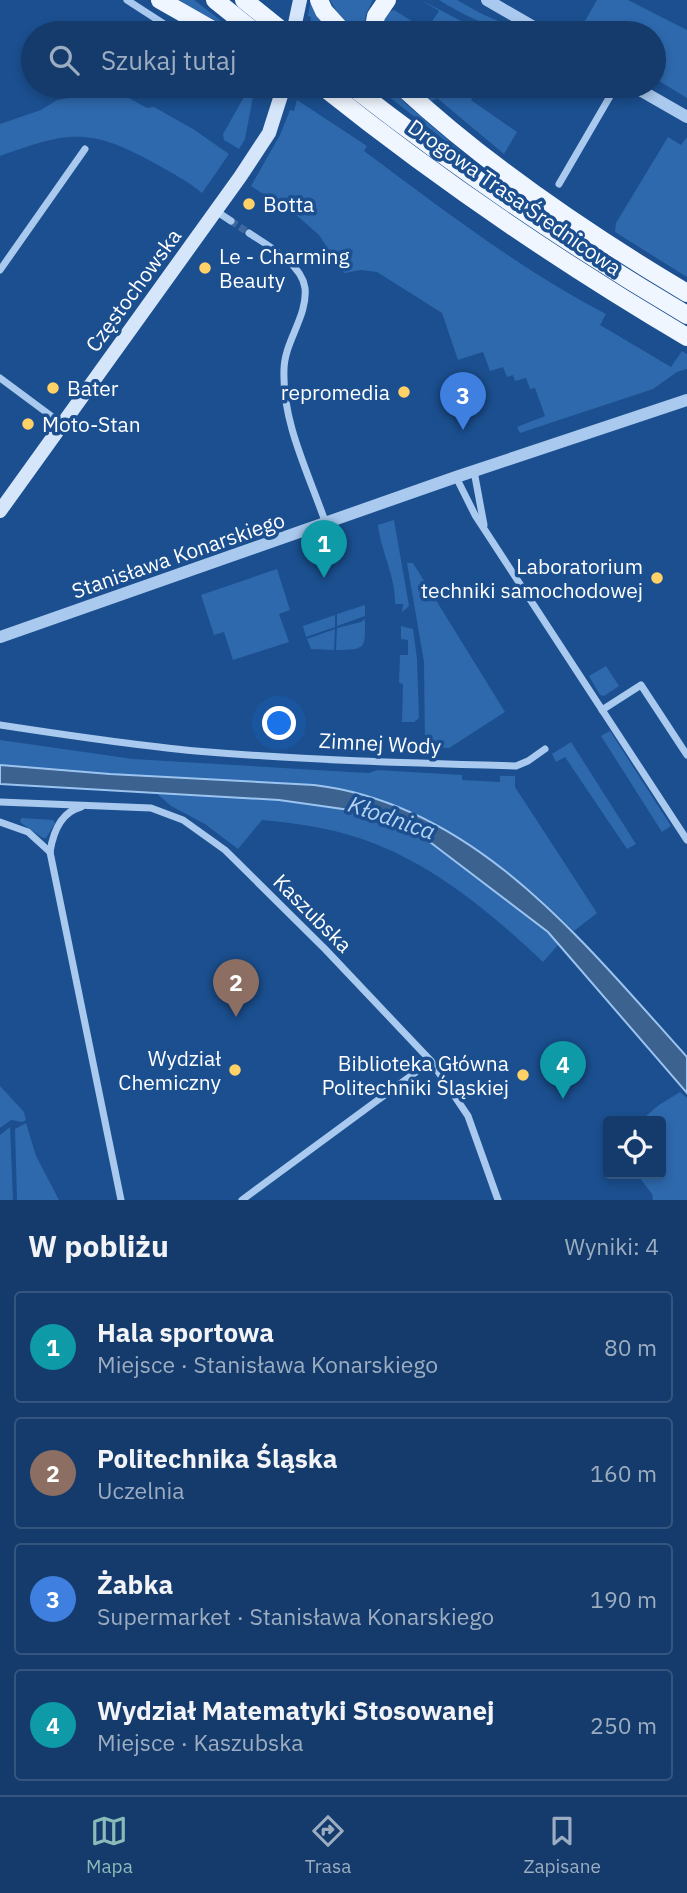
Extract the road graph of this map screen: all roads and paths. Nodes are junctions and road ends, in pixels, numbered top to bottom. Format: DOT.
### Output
graph roads {
  1 [pos="127,0"];
  2 [pos="160,0"];
  3 [pos="215,0"];
  4 [pos="244,0"];
  5 [pos="300,0"];
  6 [pos="319,0"];
  7 [pos="387,0"];
  8 [pos="487,0"];
  9 [pos="159,21"];
  10 [pos="197,21"];
  11 [pos="241,21"];
  12 [pos="278,21"];
  13 [pos="293,21"];
  14 [pos="333,21"];
  15 [pos="375,21"];
  16 [pos="523,21"];
  17 [pos="280,98"];
  18 [pos="334,98"];
  19 [pos="337,98"];
  20 [pos="366,98"];
  21 [pos="414,98"];
  22 [pos="609,98"];
  23 [pos="654,98"];
  24 [pos="343,103"];
  25 [pos="687,117"];
  26 [pos="85,149"];
  27 [pos="559,184"];
  28 [pos="216,211"];
  29 [pos="231,221"];
  30 [pos="249,233"];
  31 [pos="0,270"];
  32 [pos="687,293"];
  33 [pos="687,315"];
  34 [pos="687,337"];
  35 [pos="0,378"];
  36 [pos="687,400"];
  37 [pos="62,424"];
  38 [pos="474,471"];
  39 [pos="456,477"];
  40 [pos="0,511"];
  41 [pos="326,524"];
  42 [pos="486,532"];
  43 [pos="0,637"];
  44 [pos="601,710"];
  45 [pos="0,725"];
  46 [pos="545,749"];
  47 [pos="687,755"];
  48 [pos="0,802"];
  49 [pos="92,804"];
  50 [pos="0,822"];
  51 [pos="687,839"];
  52 [pos="50,852"];
  53 [pos="431,1060"];
  54 [pos="121,1200"];
  55 [pos="242,1200"];
  56 [pos="498,1200"];
  1 -- 9 [label="street"];
  2 -- 10 [label="main road"];
  3 -- 11 [label="main road"];
  4 -- 12 [label="main road"];
  5 -- 13 [label="main road"];
  6 -- 14 [label="main road"];
  7 -- 15 [label="main road"];
  8 -- 16 [label="street"];
  17 -- 28 [label="main road, Częstochowska"];
  18 -- 24 [label="main road"];
  19 -- 24 [label="main road, Drogowa Trasa Średnicowa"];
  20 -- 33 [label="main road, Drogowa Trasa Średnicowa"];
  21 -- 32 [label="main road"];
  22 -- 27 [label="street"];
  23 -- 25 [label="street"];
  24 -- 34 [label="main road, Drogowa Trasa Średnicowa"];
  26 -- 31 [label="street"];
  28 -- 29 [label="street"];
  28 -- 37 [label="main road, Częstochowska"];
  30 -- 41 [label="street"];
  35 -- 37 [label="street"];
  36 -- 38 [label="street, Stanisława Konarskiego"];
  37 -- 40 [label="main road, Częstochowska"];
  38 -- 39 [label="street, Stanisława Konarskiego"];
  38 -- 42 [label="street"];
  39 -- 41 [label="street, Stanisława Konarskiego"];
  39 -- 42 [label="street"];
  41 -- 43 [label="street, Stanisława Konarskiego"];
  42 -- 44 [label="street"];
  44 -- 47 [label="street"];
  44 -- 51 [label="street"];
  45 -- 46 [label="street, Zimnej Wody"];
  48 -- 49 [label="street, Kaszubska"];
  49 -- 52 [label="street"];
  49 -- 53 [label="street, Kaszubska"];
  50 -- 52 [label="street"];
  52 -- 54 [label="street"];
  53 -- 55 [label="street"];
  53 -- 56 [label="street, Kaszubska"];
}
